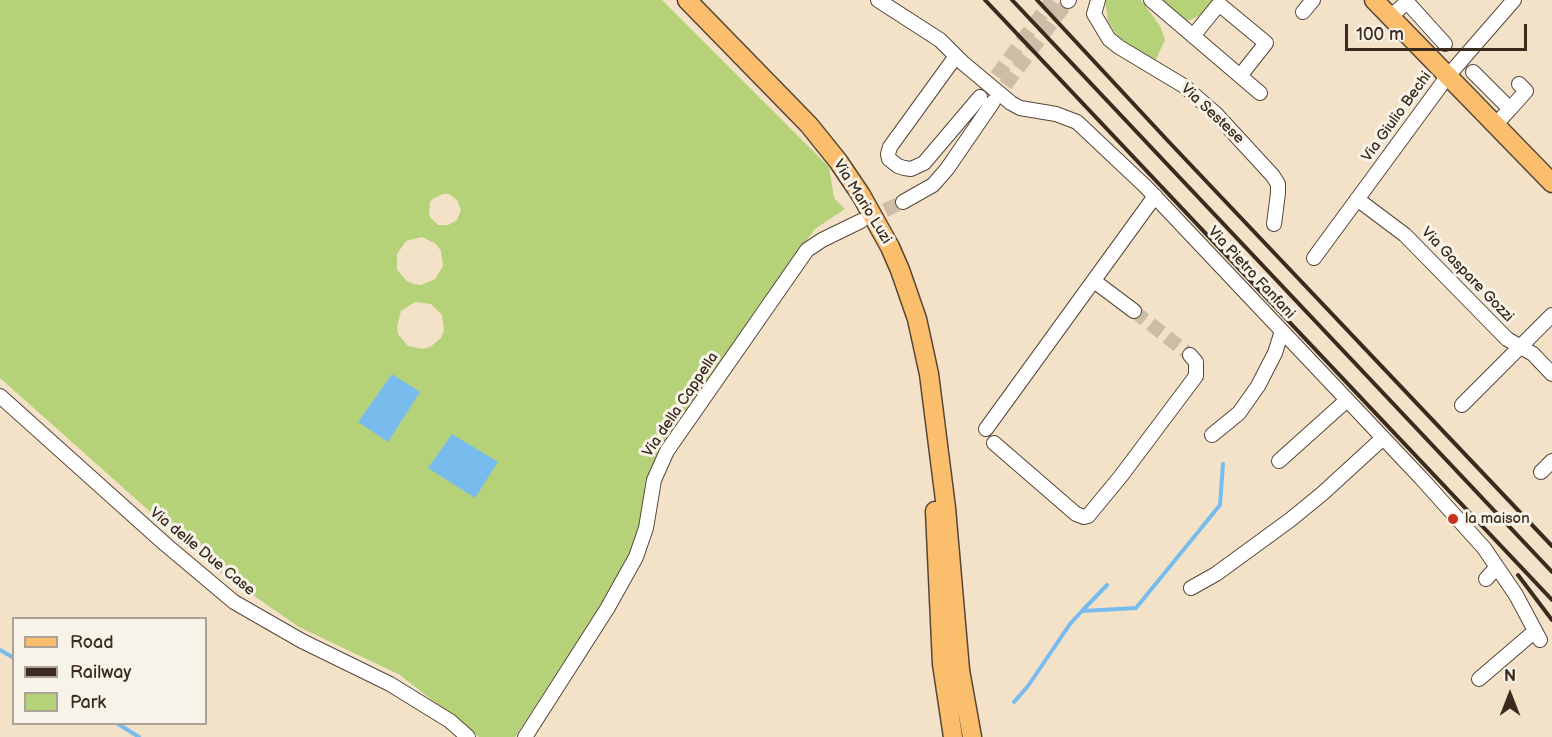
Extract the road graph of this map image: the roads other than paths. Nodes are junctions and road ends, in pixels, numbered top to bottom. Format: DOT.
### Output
graph roads {
  1 [pos="687,0"];
  2 [pos="878,0"];
  3 [pos="1098,0"];
  4 [pos="1151,0"];
  5 [pos="1313,0"];
  6 [pos="1374,0"];
  7 [pos="1514,0"];
  8 [pos="1303,12"];
  9 [pos="1390,17"];
  10 [pos="1193,36"];
  11 [pos="1445,44"];
  12 [pos="956,56"];
  13 [pos="1473,72"];
  14 [pos="1240,76"];
  15 [pos="1447,77"];
  16 [pos="1519,84"];
  17 [pos="1260,93"];
  18 [pos="1510,109"];
  19 [pos="1495,125"];
  20 [pos="1552,183"];
  21 [pos="1155,196"];
  22 [pos="1357,199"];
  23 [pos="903,202"];
  24 [pos="861,221"];
  25 [pos="1274,224"];
  26 [pos="1314,258"];
  27 [pos="1094,281"];
  28 [pos="1134,311"];
  29 [pos="1552,315"];
  30 [pos="1282,331"];
  31 [pos="1521,346"];
  32 [pos="1190,355"];
  33 [pos="1552,374"];
  34 [pos="0,396"];
  35 [pos="1347,400"];
  36 [pos="1462,405"];
  37 [pos="986,429"];
  38 [pos="1212,435"];
  39 [pos="1383,438"];
  40 [pos="994,443"];
  41 [pos="938,455"];
  42 [pos="1280,461"];
  43 [pos="1552,461"];
  44 [pos="1540,472"];
  45 [pos="1497,567"];
  46 [pos="1486,579"];
  47 [pos="1191,588"];
  48 [pos="1479,679"];
  49 [pos="468,737"];
  50 [pos="525,737"];
  51 [pos="953,737"];
  52 [pos="972,737"];
  1 -- 41 [label="main road, Via Mario Luzi"];
  2 -- 12 [label="street, Via Pietro Fanfani"];
  3 -- 25 [label="street, Via Sestese"];
  4 -- 10 [label="street"];
  5 -- 8 [label="street"];
  6 -- 9 [label="main road"];
  7 -- 15 [label="street, Via Giulio Bechi"];
  9 -- 11 [label="street"];
  9 -- 15 [label="main road"];
  10 -- 14 [label="street"];
  10 -- 14 [label="street"];
  12 -- 21 [label="street, Via Pietro Fanfani"];
  12 -- 23 [label="street"];
  13 -- 18 [label="street"];
  14 -- 17 [label="street"];
  15 -- 19 [label="main road"];
  15 -- 22 [label="street, Via Giulio Bechi"];
  16 -- 18 [label="street"];
  18 -- 19 [label="street"];
  19 -- 20 [label="main road"];
  21 -- 27 [label="street"];
  21 -- 30 [label="street, Via Pietro Fanfani"];
  22 -- 26 [label="street, Via Giulio Bechi"];
  22 -- 31 [label="street, Via Gaspare Gozzi"];
  24 -- 50 [label="street, Via della Cappella"];
  27 -- 28 [label="street"];
  27 -- 37 [label="street"];
  29 -- 31 [label="street"];
  30 -- 35 [label="street, Via Pietro Fanfani"];
  30 -- 38 [label="street"];
  31 -- 33 [label="street, Via Gaspare Gozzi"];
  31 -- 36 [label="street"];
  32 -- 40 [label="street"];
  34 -- 49 [label="street, Via delle Due Case"];
  35 -- 39 [label="street, Via Pietro Fanfani"];
  35 -- 42 [label="street"];
  39 -- 45 [label="street, Via Pietro Fanfani"];
  39 -- 47 [label="street"];
  41 -- 51 [label="main road, Via Mario Luzi"];
  41 -- 52 [label="main road, Via Mario Luzi"];
  43 -- 44 [label="street"];
  45 -- 46 [label="street"];
  45 -- 48 [label="street, Via Pietro Fanfani"];
}
